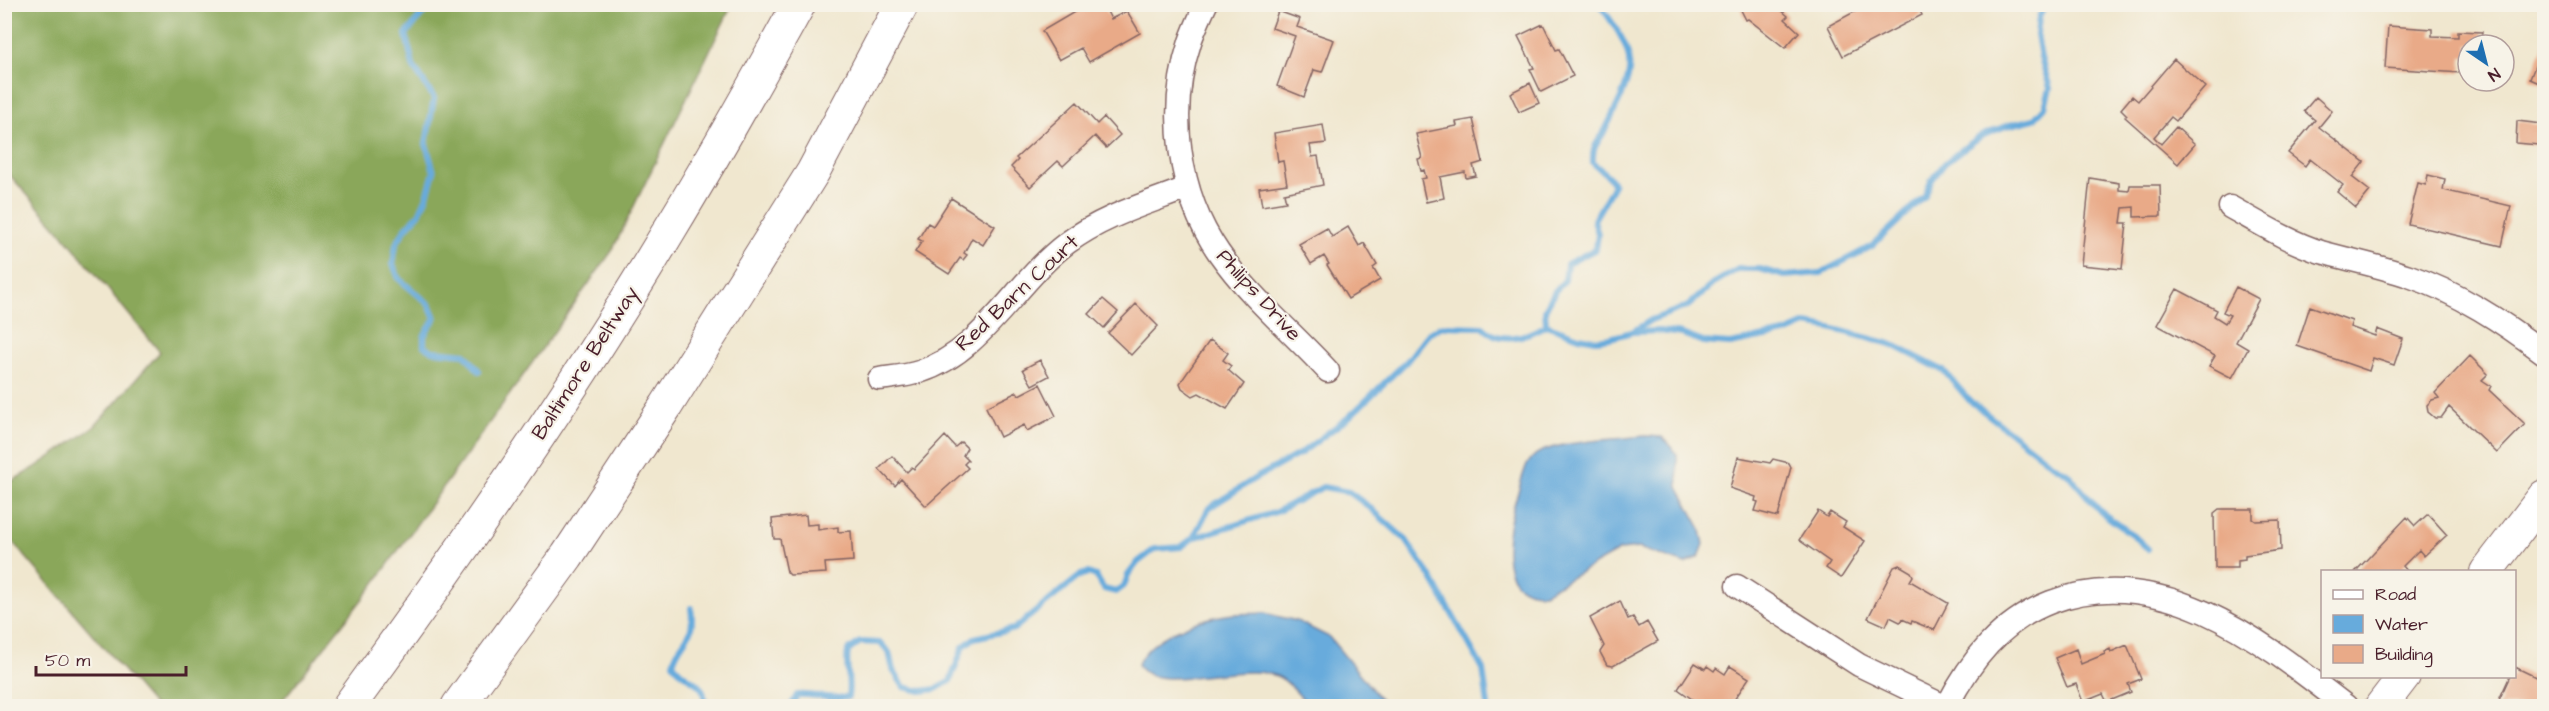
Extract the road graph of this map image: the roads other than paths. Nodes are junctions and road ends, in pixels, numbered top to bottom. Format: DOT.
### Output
graph roads {
  1 [pos="799,4"];
  2 [pos="902,4"];
  3 [pos="1206,4"];
  4 [pos="1187,188"];
  5 [pos="2230,207"];
  6 [pos="2544,353"];
  7 [pos="1328,371"];
  8 [pos="879,379"];
  9 [pos="2544,496"];
  10 [pos="2488,570"];
  11 [pos="1737,586"];
  12 [pos="2402,678"];
  13 [pos="349,706"];
  14 [pos="458,706"];
  15 [pos="1946,706"];
  16 [pos="2346,706"];
  17 [pos="2381,706"];
  1 -- 13 [label="highway, Baltimore Beltway"];
  2 -- 14 [label="highway"];
  3 -- 4 [label="street, Philips Drive"];
  4 -- 7 [label="street, Philips Drive"];
  4 -- 8 [label="street, Red Barn Court"];
  5 -- 6 [label="street"];
  9 -- 10 [label="street"];
  11 -- 15 [label="street"];
  12 -- 17 [label="street"];
  15 -- 16 [label="street"];
}
